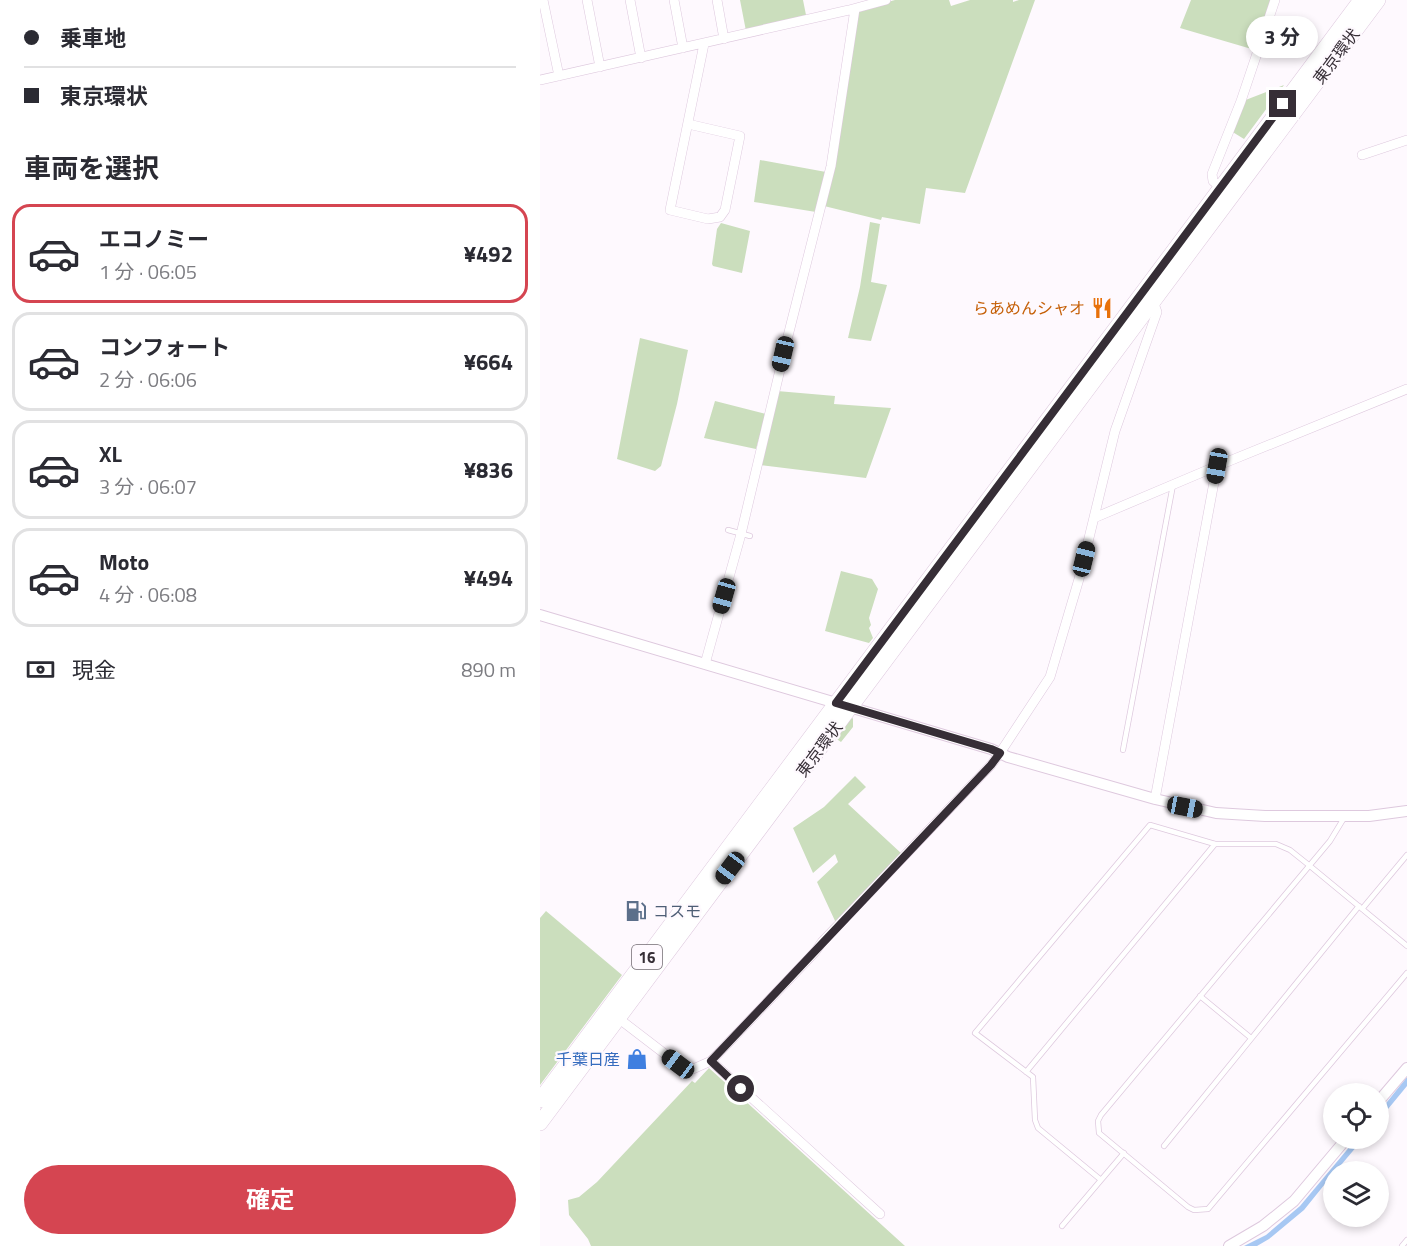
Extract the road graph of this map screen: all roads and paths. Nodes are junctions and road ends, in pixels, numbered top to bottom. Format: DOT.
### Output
graph roads {
  1 [pos="543,0"];
  2 [pos="587,0"];
  3 [pos="630,0"];
  4 [pos="674,0"];
  5 [pos="717,0"];
  6 [pos="886,0"];
  7 [pos="1275,0"];
  8 [pos="1361,0"];
  9 [pos="1378,0"];
  10 [pos="855,9"];
  11 [pos="724,39"];
  12 [pos="704,44"];
  13 [pos="683,48"];
  14 [pos="641,58"];
  15 [pos="600,67"];
  16 [pos="559,76"];
  17 [pos="540,80"];
  18 [pos="688,124"];
  19 [pos="1407,140"];
  20 [pos="1362,155"];
  21 [pos="1226,192"];
  22 [pos="1153,301"];
  23 [pos="1407,389"];
  24 [pos="1217,466"];
  25 [pos="1173,485"];
  26 [pos="1094,518"];
  27 [pos="728,530"];
  28 [pos="746,535"];
  29 [pos="540,615"];
  30 [pos="705,664"];
  31 [pos="843,705"];
  32 [pos="1124,750"];
  33 [pos="1000,753"];
  34 [pos="1155,799"];
  35 [pos="1407,811"];
  36 [pos="1345,816"];
  37 [pos="1215,844"];
  38 [pos="1407,855"];
  39 [pos="1310,866"];
  40 [pos="1360,908"];
  41 [pos="1407,946"];
  42 [pos="1407,973"];
  43 [pos="1200,996"];
  44 [pos="618,1018"];
  45 [pos="1251,1038"];
  46 [pos="711,1061"];
  47 [pos="1407,1068"];
  48 [pos="1026,1072"];
  49 [pos="1389,1089"];
  50 [pos="540,1100"];
  51 [pos="540,1123"];
  52 [pos="1164,1146"];
  53 [pos="1338,1149"];
  54 [pos="1124,1153"];
  55 [pos="1101,1180"];
  56 [pos="880,1214"];
  57 [pos="1062,1226"];
  58 [pos="1407,1240"];
  59 [pos="1229,1246"];
  60 [pos="1402,1246"];
  1 -- 16 [label="street"];
  2 -- 15 [label="street"];
  3 -- 14 [label="street"];
  4 -- 13 [label="street"];
  5 -- 11 [label="street"];
  6 -- 10 [label="street"];
  7 -- 21 [label="street"];
  8 -- 21 [label="highway, 東京環状 / 16"];
  9 -- 21 [label="highway, 東京環状 / 16"];
  10 -- 11 [label="street"];
  10 -- 28 [label="street"];
  11 -- 12 [label="street"];
  12 -- 13 [label="street"];
  12 -- 18 [label="street"];
  13 -- 14 [label="street"];
  14 -- 15 [label="street"];
  15 -- 16 [label="street"];
  16 -- 17 [label="street"];
  18 -- 18 [label="street"];
  19 -- 20 [label="street"];
  21 -- 22 [label="highway, 東京環状 / 16"];
  21 -- 31 [label="highway, 東京環状 / 16"];
  22 -- 26 [label="street"];
  22 -- 31 [label="highway, 東京環状 / 16"];
  23 -- 24 [label="street"];
  24 -- 25 [label="street"];
  24 -- 34 [label="street"];
  25 -- 26 [label="street"];
  25 -- 32 [label="lane"];
  26 -- 33 [label="street"];
  27 -- 28 [label="lane"];
  28 -- 30 [label="street"];
  29 -- 30 [label="street"];
  30 -- 31 [label="street"];
  31 -- 33 [label="street"];
  31 -- 44 [label="highway, 東京環状 / 16"];
  31 -- 50 [label="highway, 東京環状 / 16"];
  33 -- 34 [label="street"];
  33 -- 46 [label="street"];
  34 -- 36 [label="street"];
  35 -- 36 [label="street"];
  36 -- 39 [label="lane"];
  37 -- 39 [label="lane"];
  37 -- 48 [label="lane"];
  37 -- 48 [label="lane"];
  38 -- 40 [label="lane"];
  39 -- 40 [label="lane"];
  39 -- 43 [label="lane"];
  40 -- 41 [label="lane"];
  40 -- 45 [label="lane"];
  42 -- 54 [label="lane"];
  43 -- 45 [label="lane"];
  43 -- 54 [label="lane"];
  44 -- 46 [label="street"];
  44 -- 51 [label="highway, 東京環状 / 16"];
  45 -- 52 [label="lane"];
  46 -- 56 [label="street"];
  47 -- 49 [label="street"];
  48 -- 55 [label="lane"];
  53 -- 59 [label="street"];
  54 -- 55 [label="lane"];
  55 -- 57 [label="lane"];
  58 -- 60 [label="lane"];
}
